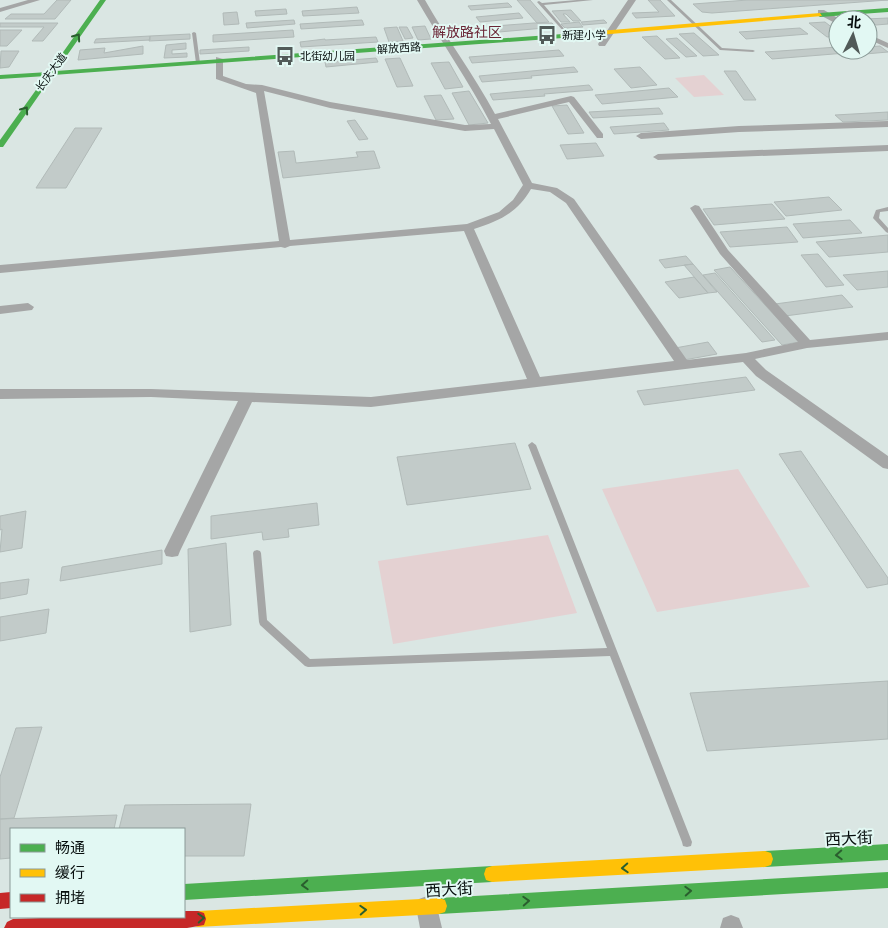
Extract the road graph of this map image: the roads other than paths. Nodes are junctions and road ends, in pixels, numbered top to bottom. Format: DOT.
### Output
graph roads {
  1 [pos="36,0"];
  2 [pos="91,0"];
  3 [pos="103,0"];
  4 [pos="421,0"];
  5 [pos="592,0"];
  6 [pos="632,0"];
  7 [pos="669,0"];
  8 [pos="540,2"];
  9 [pos="888,8"];
  10 [pos="0,10"];
  11 [pos="823,13"];
  12 [pos="828,16"];
  13 [pos="693,23"];
  14 [pos="611,30"];
  15 [pos="194,33"];
  16 [pos="566,33"];
  17 [pos="447,43"];
  18 [pos="602,44"];
  19 [pos="753,51"];
  20 [pos="219,60"];
  21 [pos="198,62"];
  22 [pos="51,73"];
  23 [pos="0,76"];
  24 [pos="34,77"];
  25 [pos="241,86"];
  26 [pos="494,122"];
  27 [pos="888,124"];
  28 [pos="600,136"];
  29 [pos="641,136"];
  30 [pos="699,144"];
  31 [pos="0,145"];
  32 [pos="888,148"];
  33 [pos="658,157"];
  34 [pos="528,185"];
  35 [pos="695,208"];
  36 [pos="888,210"];
  37 [pos="468,227"];
  38 [pos="888,231"];
  39 [pos="285,245"];
  40 [pos="0,269"];
  41 [pos="28,307"];
  42 [pos="0,310"];
  43 [pos="888,336"];
  44 [pos="807,344"];
  45 [pos="746,357"];
  46 [pos="682,364"];
  47 [pos="536,383"];
  48 [pos="0,394"];
  49 [pos="247,398"];
  50 [pos="532,445"];
  51 [pos="888,464"];
  52 [pos="172,551"];
  53 [pos="257,553"];
  54 [pos="612,652"];
  55 [pos="686,842"];
  56 [pos="888,852"];
  57 [pos="888,880"];
  58 [pos="185,892"];
  59 [pos="429,917"];
  60 [pos="12,928"];
  1 -- 10 [label="street"];
  2 -- 24 [label="main road, 长庆大道"];
  22 -- 3 [label="main road, 长庆大道, one-way"];
  4 -- 17 [label="street"];
  5 -- 8 [label="lane"];
  6 -- 14 [label="street"];
  7 -- 13 [label="lane"];
  8 -- 16 [label="lane"];
  9 -- 11 [label="main road, 解放西路"];
  11 -- 12 [label="street"];
  11 -- 13 [label="main road, 解放西路"];
  13 -- 14 [label="main road, 解放西路"];
  13 -- 19 [label="lane"];
  14 -- 16 [label="main road, 解放西路"];
  14 -- 17 [label="main road, 解放西路"];
  14 -- 18 [label="street"];
  15 -- 21 [label="lane"];
  16 -- 17 [label="main road, 解放西路"];
  17 -- 20 [label="main road, 解放西路"];
  17 -- 26 [label="street"];
  20 -- 21 [label="main road, 解放西路"];
  20 -- 25 [label="street"];
  21 -- 22 [label="main road, 解放西路"];
  22 -- 24 [label="main road, 解放西路"];
  31 -- 22 [label="main road, 长庆大道, one-way"];
  23 -- 24 [label="main road, 解放西路"];
  25 -- 26 [label="street"];
  25 -- 39 [label="street"];
  26 -- 28 [label="street"];
  26 -- 34 [label="street"];
  27 -- 30 [label="street"];
  29 -- 30 [label="street"];
  30 -- 32 [label="street"];
  30 -- 33 [label="street"];
  34 -- 37 [label="street"];
  34 -- 46 [label="street"];
  35 -- 44 [label="street"];
  36 -- 38 [label="lane"];
  37 -- 39 [label="street"];
  37 -- 47 [label="street"];
  39 -- 40 [label="street"];
  41 -- 42 [label="street"];
  43 -- 44 [label="street"];
  44 -- 45 [label="street"];
  45 -- 46 [label="street"];
  45 -- 51 [label="street"];
  46 -- 47 [label="street"];
  47 -- 49 [label="street"];
  48 -- 49 [label="street"];
  49 -- 52 [label="street"];
  50 -- 54 [label="lane"];
  53 -- 54 [label="lane"];
  54 -- 55 [label="lane"];
  56 -- 58 [label="main road, 西大街, one-way"];
  59 -- 57 [label="main road, 西大街, one-way"];
  60 -- 59 [label="main road, 西大街, one-way"];
}
